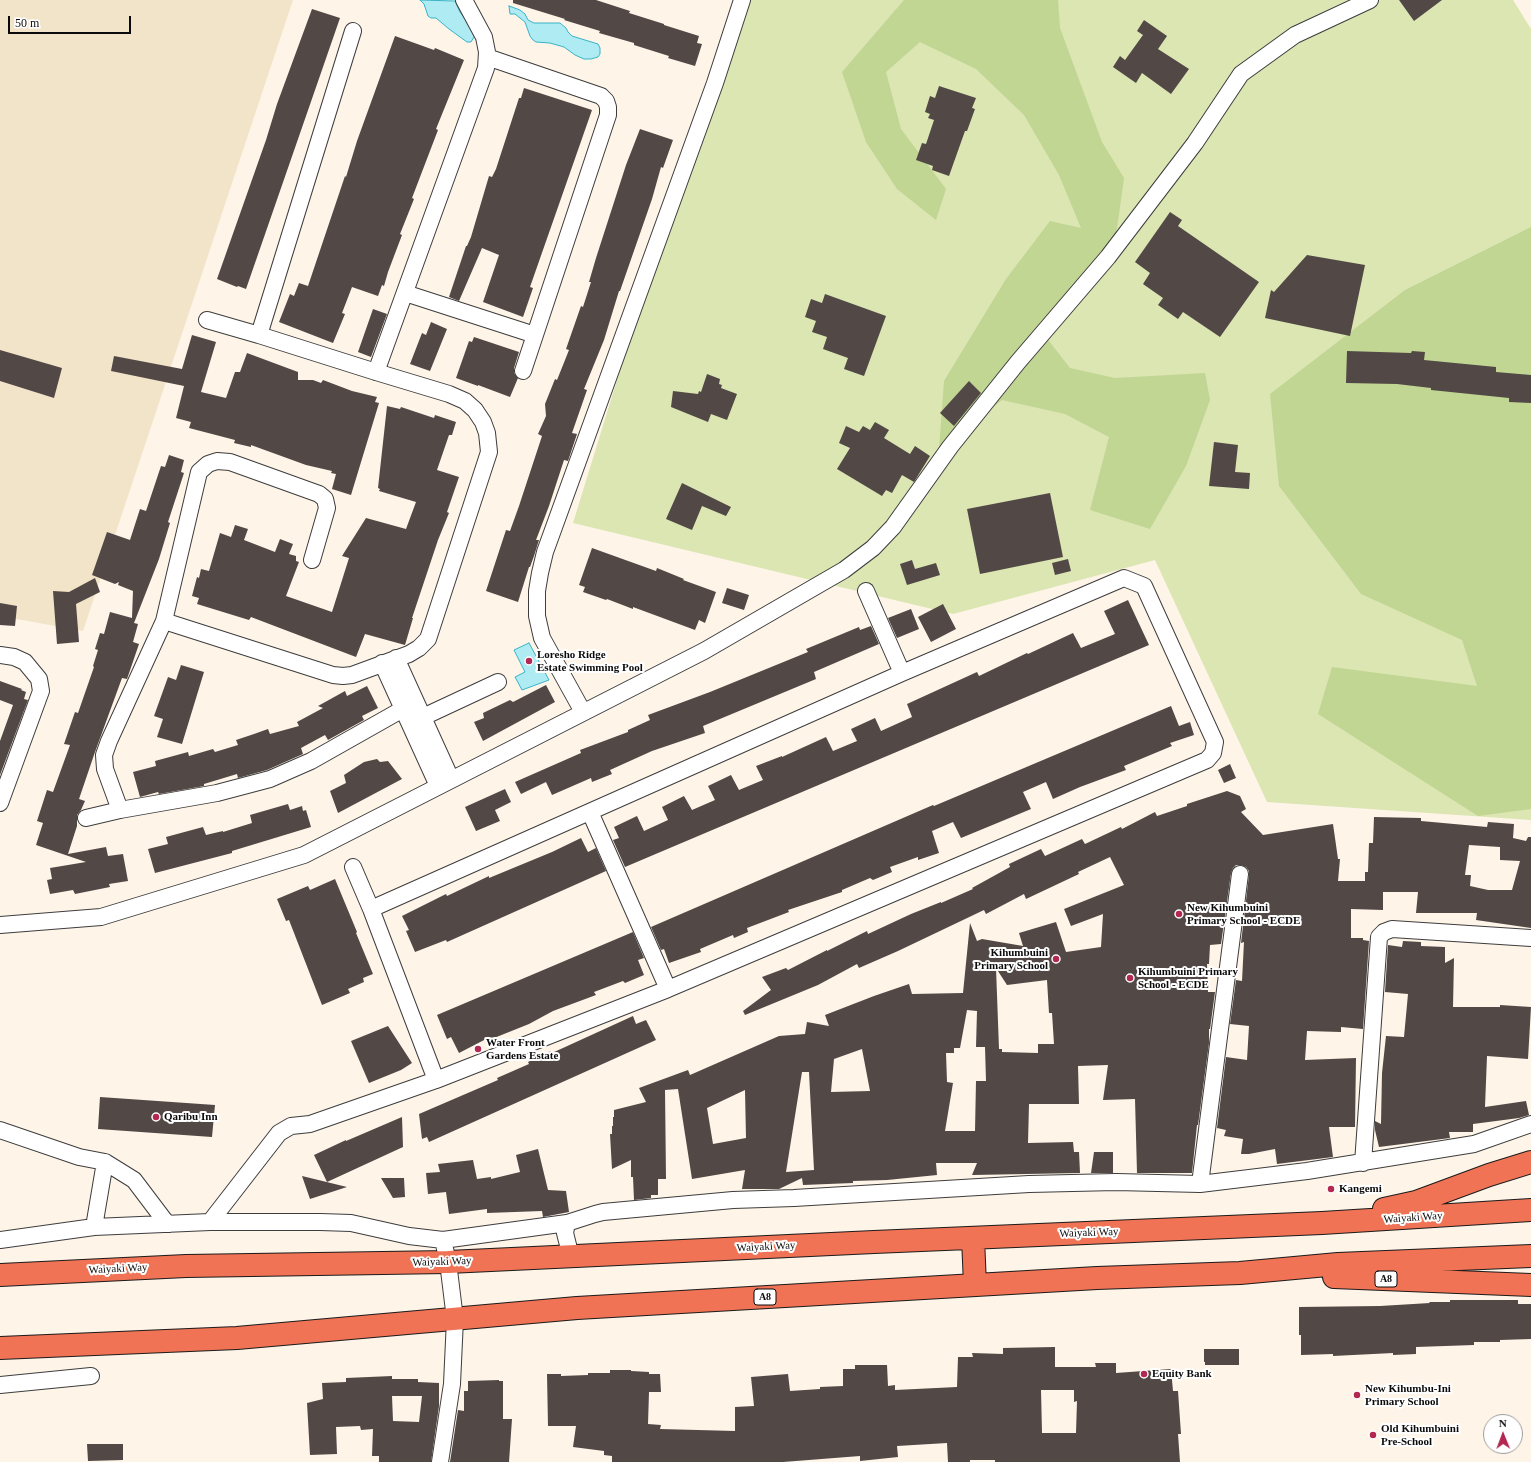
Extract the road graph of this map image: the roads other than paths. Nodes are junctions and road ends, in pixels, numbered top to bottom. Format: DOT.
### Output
graph roads {
  1 [pos="464,0"];
  2 [pos="742,0"];
  3 [pos="1370,0"];
  4 [pos="353,31"];
  5 [pos="487,58"];
  6 [pos="405,293"];
  7 [pos="207,320"];
  8 [pos="259,335"];
  9 [pos="535,336"];
  10 [pos="523,371"];
  11 [pos="376,372"];
  12 [pos="312,560"];
  13 [pos="866,591"];
  14 [pos="164,621"];
  15 [pos="0,655"];
  16 [pos="389,661"];
  17 [pos="902,674"];
  18 [pos="498,682"];
  19 [pos="404,709"];
  20 [pos="583,712"];
  21 [pos="423,717"];
  22 [pos="445,783"];
  23 [pos="0,803"];
  24 [pos="120,810"];
  25 [pos="590,812"];
  26 [pos="86,818"];
  27 [pos="353,867"];
  28 [pos="1240,874"];
  29 [pos="371,909"];
  30 [pos="0,925"];
  31 [pos="1531,938"];
  32 [pos="668,989"];
  33 [pos="436,1080"];
  34 [pos="1531,1124"];
  35 [pos="0,1130"];
  36 [pos="105,1162"];
  37 [pos="1531,1162"];
  38 [pos="1363,1163"];
  39 [pos="1200,1184"];
  40 [pos="1531,1210"];
  41 [pos="210,1222"];
  42 [pos="567,1223"];
  43 [pos="1322,1223"];
  44 [pos="169,1224"];
  45 [pos="94,1227"];
  46 [pos="973,1238"];
  47 [pos="0,1240"];
  48 [pos="443,1240"];
  49 [pos="1531,1256"];
  50 [pos="570,1257"];
  51 [pos="448,1262"];
  52 [pos="1240,1273"];
  53 [pos="0,1274"];
  54 [pos="974,1285"];
  55 [pos="1531,1285"];
  56 [pos="455,1319"];
  57 [pos="0,1348"];
  58 [pos="91,1376"];
  59 [pos="0,1385"];
  60 [pos="440,1462"];
  1 -- 5 [label="street"];
  2 -- 20 [label="street"];
  3 -- 20 [label="street"];
  4 -- 8 [label="street"];
  5 -- 6 [label="street"];
  5 -- 9 [label="street"];
  6 -- 9 [label="street"];
  6 -- 11 [label="street"];
  7 -- 8 [label="street"];
  8 -- 11 [label="street"];
  9 -- 10 [label="street"];
  11 -- 16 [label="street"];
  12 -- 14 [label="street"];
  13 -- 17 [label="street"];
  14 -- 16 [label="street"];
  14 -- 24 [label="street"];
  15 -- 23 [label="street"];
  16 -- 19 [label="street"];
  16 -- 21 [label="street"];
  17 -- 25 [label="street"];
  17 -- 32 [label="street"];
  18 -- 21 [label="street"];
  19 -- 22 [label="street"];
  19 -- 24 [label="street"];
  20 -- 22 [label="street"];
  21 -- 22 [label="street"];
  22 -- 30 [label="street"];
  24 -- 26 [label="street"];
  25 -- 29 [label="street"];
  25 -- 32 [label="street"];
  27 -- 29 [label="street"];
  28 -- 39 [label="street"];
  29 -- 33 [label="street"];
  31 -- 38 [label="street"];
  32 -- 33 [label="street"];
  33 -- 41 [label="street"];
  34 -- 38 [label="street"];
  35 -- 36 [label="street"];
  36 -- 44 [label="street"];
  36 -- 45 [label="street"];
  37 -- 43 [label="highway"];
  38 -- 39 [label="street"];
  39 -- 42 [label="street"];
  40 -- 43 [label="highway, Waiyaki Way"];
  41 -- 44 [label="street"];
  41 -- 48 [label="street"];
  42 -- 48 [label="street"];
  42 -- 50 [label="street"];
  43 -- 46 [label="highway, Waiyaki Way"];
  44 -- 45 [label="street"];
  45 -- 47 [label="street"];
  46 -- 50 [label="highway, Waiyaki Way"];
  46 -- 54 [label="highway"];
  48 -- 51 [label="street"];
  49 -- 52 [label="highway, A8"];
  50 -- 51 [label="highway, Waiyaki Way"];
  51 -- 53 [label="highway, Waiyaki Way"];
  51 -- 56 [label="street"];
  52 -- 54 [label="highway, A8"];
  52 -- 55 [label="highway, A8"];
  54 -- 56 [label="highway, A8"];
  56 -- 57 [label="highway, A8"];
  56 -- 60 [label="street"];
  58 -- 59 [label="street"];
}
